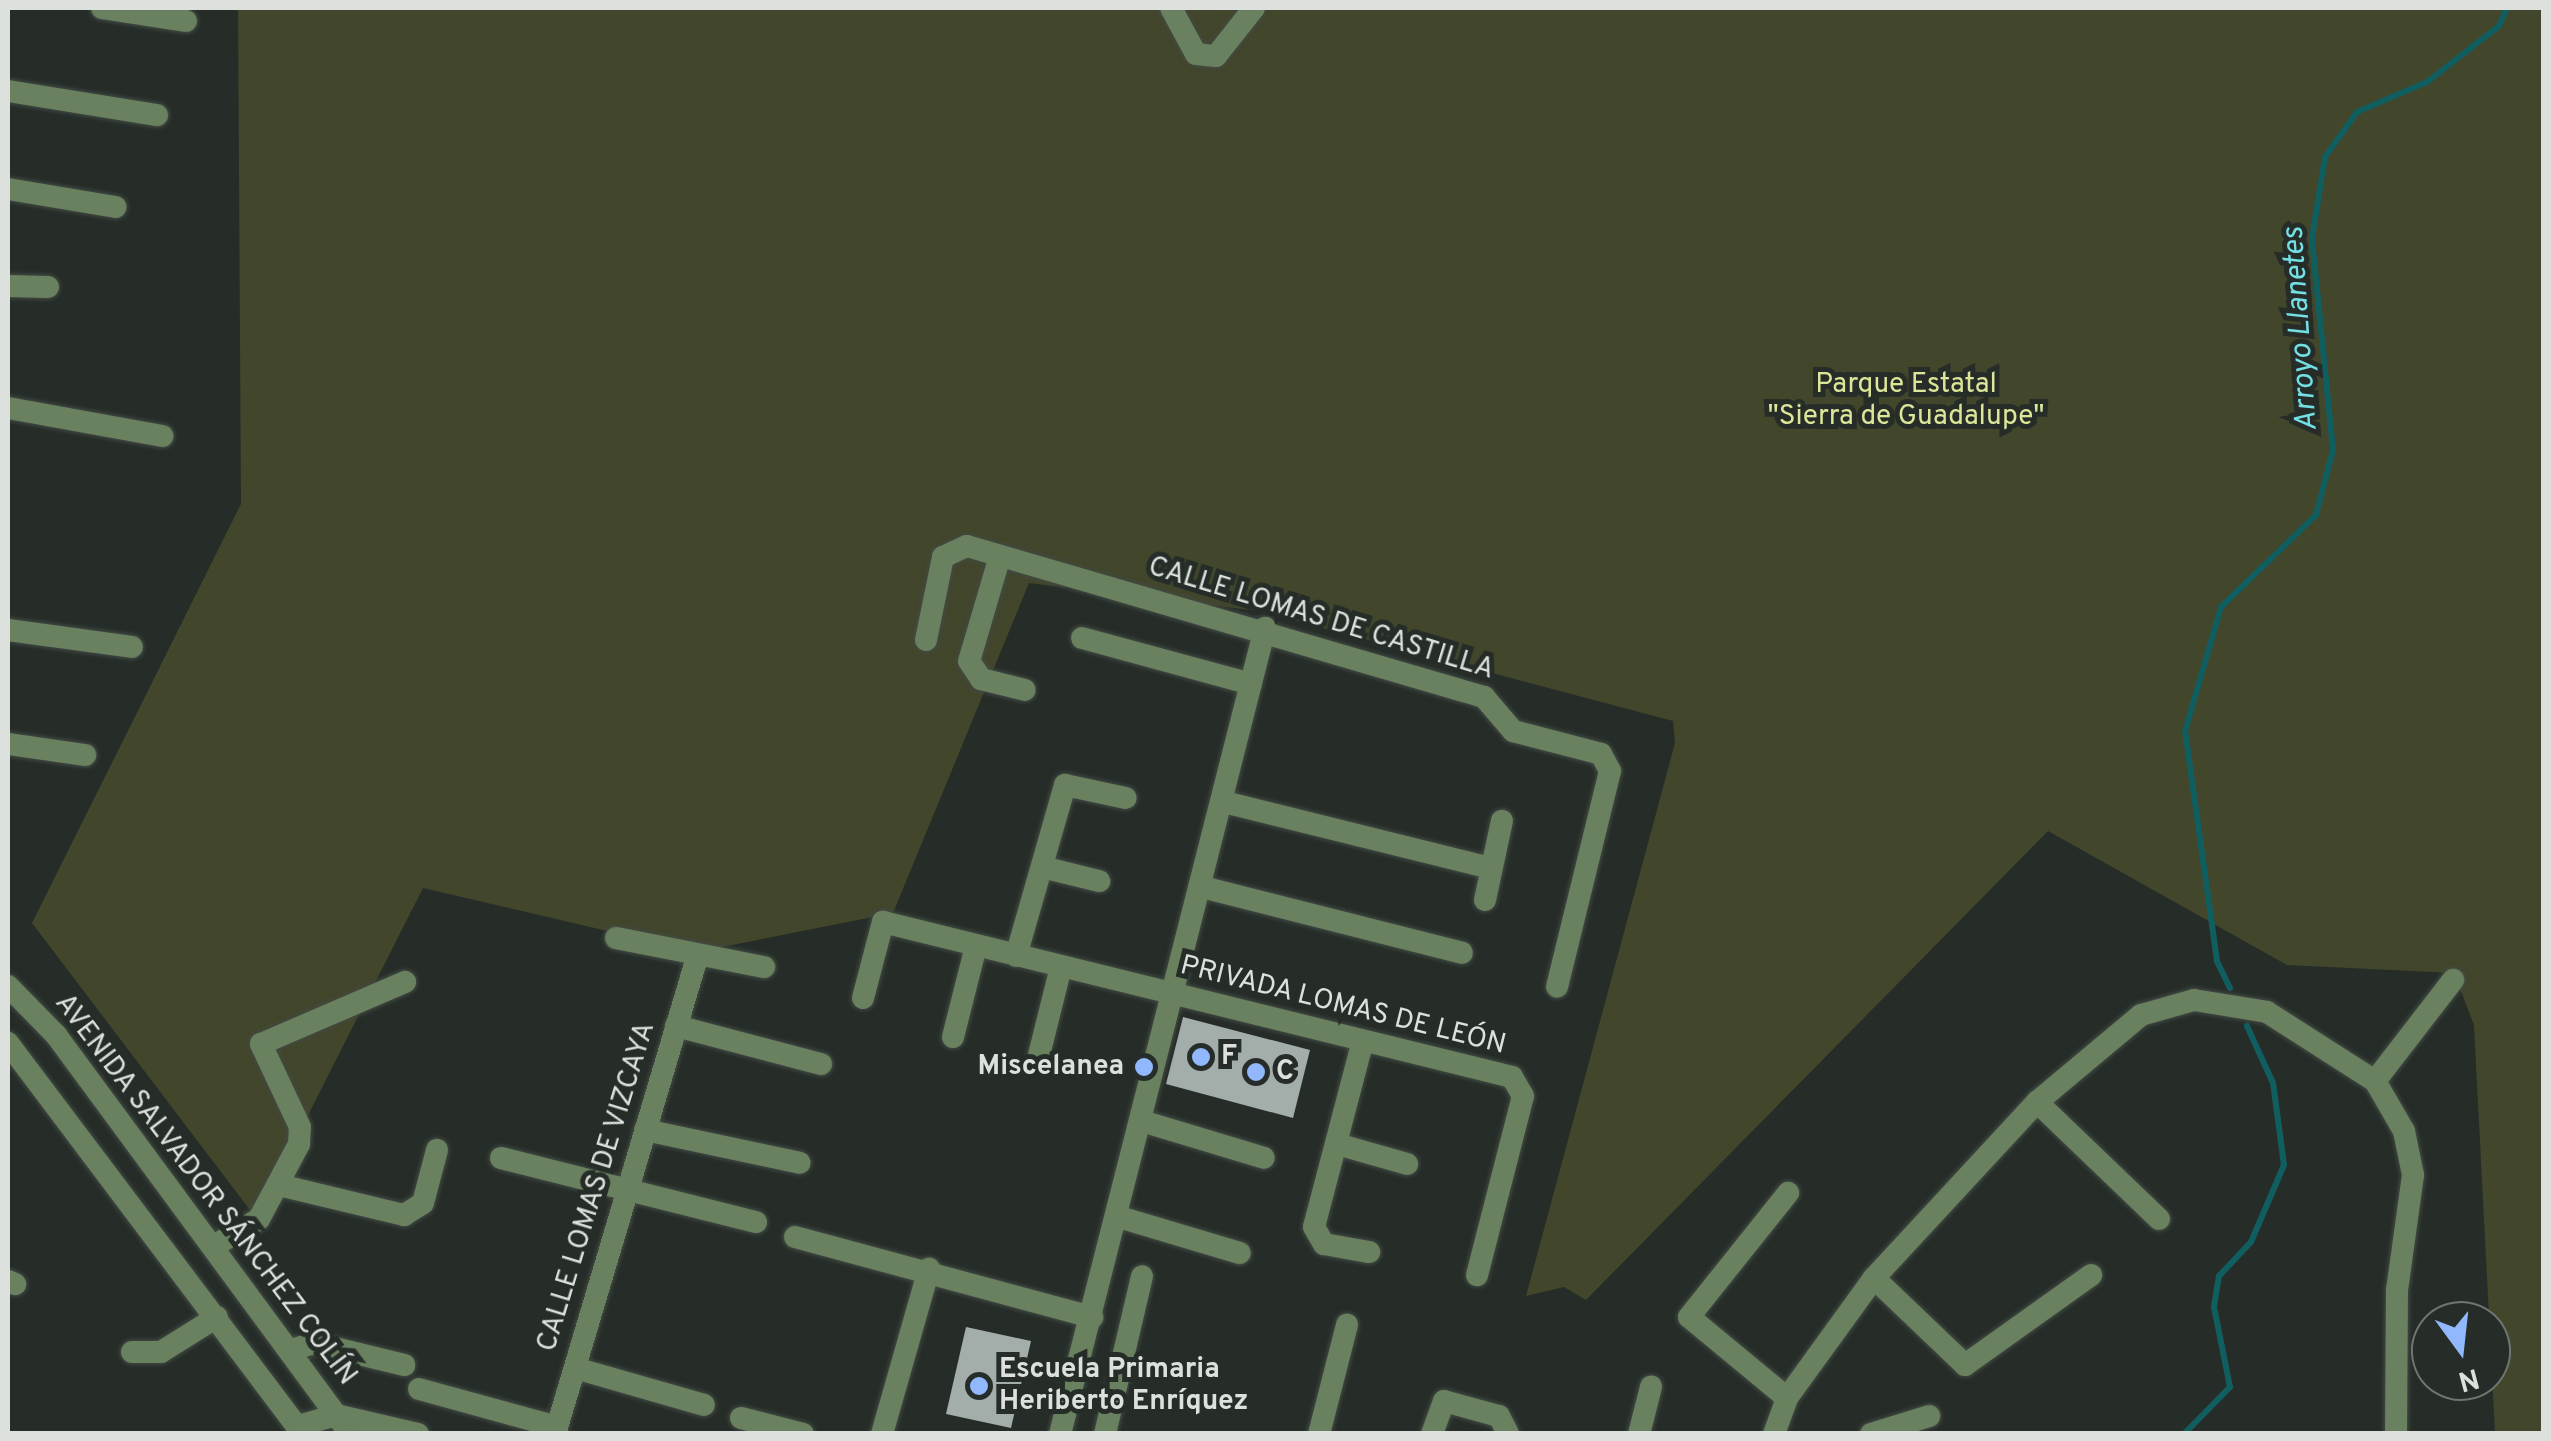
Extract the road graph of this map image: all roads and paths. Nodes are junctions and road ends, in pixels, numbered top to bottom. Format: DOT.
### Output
graph roads {
  1 [pos="102,8"];
  2 [pos="1171,8"];
  3 [pos="1254,8"];
  4 [pos="146,11"];
  5 [pos="186,20"];
  6 [pos="8,91"];
  7 [pos="157,115"];
  8 [pos="8,189"];
  9 [pos="116,207"];
  10 [pos="8,286"];
  11 [pos="48,287"];
  12 [pos="8,408"];
  13 [pos="162,436"];
  14 [pos="1000,556"];
  15 [pos="1265,628"];
  16 [pos="8,630"];
  17 [pos="1082,638"];
  18 [pos="926,640"];
  19 [pos="132,648"];
  20 [pos="1252,684"];
  21 [pos="1025,690"];
  22 [pos="8,744"];
  23 [pos="85,755"];
  24 [pos="1126,798"];
  25 [pos="1224,802"];
  26 [pos="1502,821"];
  27 [pos="1042,867"];
  28 [pos="1491,868"];
  29 [pos="1099,882"];
  30 [pos="1206,888"];
  31 [pos="1486,900"];
  32 [pos="616,938"];
  33 [pos="976,946"];
  34 [pos="1462,952"];
  35 [pos="1016,956"];
  36 [pos="697,957"];
  37 [pos="764,967"];
  38 [pos="1061,968"];
  39 [pos="2453,980"];
  40 [pos="405,982"];
  41 [pos="8,986"];
  42 [pos="1557,987"];
  43 [pos="1174,996"];
  44 [pos="863,998"];
  45 [pos="676,1026"];
  46 [pos="953,1036"];
  47 [pos="8,1043"];
  48 [pos="1362,1044"];
  49 [pos="1039,1055"];
  50 [pos="821,1064"];
  51 [pos="2376,1081"];
  52 [pos="2037,1102"];
  53 [pos="1145,1122"];
  54 [pos="645,1130"];
  55 [pos="1337,1144"];
  56 [pos="437,1150"];
  57 [pos="501,1158"];
  58 [pos="1264,1158"];
  59 [pos="800,1163"];
  60 [pos="1408,1164"];
  61 [pos="279,1185"];
  62 [pos="627,1192"];
  63 [pos="1788,1192"];
  64 [pos="176,1195"];
  65 [pos="1119,1217"];
  66 [pos="142,1218"];
  67 [pos="2159,1219"];
  68 [pos="756,1222"];
  69 [pos="795,1237"];
  70 [pos="214,1246"];
  71 [pos="1369,1252"];
  72 [pos="1240,1253"];
  73 [pos="929,1269"];
  74 [pos="2091,1275"];
  75 [pos="1142,1276"];
  76 [pos="1477,1276"];
  77 [pos="1874,1278"];
  78 [pos="217,1316"];
  79 [pos="1092,1316"];
  80 [pos="1347,1325"];
  81 [pos="290,1350"];
  82 [pos="132,1352"];
  83 [pos="404,1365"];
  84 [pos="575,1368"];
  85 [pos="1651,1388"];
  86 [pos="419,1389"];
  87 [pos="1787,1398"];
  88 [pos="704,1405"];
  89 [pos="1929,1416"];
  90 [pos="741,1418"];
  91 [pos="343,1424"];
  92 [pos="300,1430"];
  93 [pos="556,1430"];
  94 [pos="418,1434"];
  95 [pos="803,1434"];
  96 [pos="882,1434"];
  97 [pos="1060,1434"];
  98 [pos="1105,1434"];
  99 [pos="1319,1434"];
  100 [pos="1432,1434"];
  101 [pos="1508,1434"];
  102 [pos="1638,1434"];
  103 [pos="1774,1434"];
  104 [pos="1871,1434"];
  105 [pos="2396,1434"];
  1 -- 4 [label="street"];
  2 -- 3 [label="street"];
  4 -- 5 [label="street"];
  6 -- 7 [label="street"];
  8 -- 9 [label="street"];
  10 -- 11 [label="street"];
  12 -- 13 [label="street"];
  14 -- 15 [label="street, CALLE LOMAS DE CASTILLA"];
  14 -- 18 [label="street, CALLE LOMAS DE CASTILLA"];
  14 -- 21 [label="street"];
  15 -- 20 [label="street"];
  15 -- 42 [label="street, CALLE LOMAS DE CASTILLA"];
  16 -- 19 [label="street"];
  17 -- 20 [label="street"];
  20 -- 25 [label="street"];
  22 -- 23 [label="street"];
  24 -- 27 [label="street"];
  25 -- 28 [label="street"];
  25 -- 30 [label="street"];
  26 -- 28 [label="street"];
  27 -- 29 [label="street"];
  27 -- 35 [label="street"];
  28 -- 31 [label="street"];
  30 -- 34 [label="street"];
  30 -- 43 [label="street"];
  32 -- 36 [label="street"];
  33 -- 35 [label="street, PRIVADA LOMAS DE LEÓN"];
  33 -- 44 [label="street, PRIVADA LOMAS DE LEÓN"];
  33 -- 46 [label="street"];
  35 -- 38 [label="street, PRIVADA LOMAS DE LEÓN"];
  36 -- 37 [label="street"];
  36 -- 45 [label="street, CALLE LOMAS DE VIZCAYA"];
  38 -- 43 [label="street, PRIVADA LOMAS DE LEÓN"];
  38 -- 49 [label="street"];
  39 -- 51 [label="street"];
  40 -- 61 [label="street"];
  41 -- 64 [label="street, AVENIDA SALVADOR SÁNCHEZ COLÍN"];
  43 -- 48 [label="street, PRIVADA LOMAS DE LEÓN"];
  43 -- 53 [label="street"];
  45 -- 50 [label="street"];
  45 -- 54 [label="street, CALLE LOMAS DE VIZCAYA"];
  47 -- 66 [label="street"];
  48 -- 55 [label="street"];
  48 -- 76 [label="street, PRIVADA LOMAS DE LEÓN"];
  51 -- 52 [label="street"];
  51 -- 105 [label="street"];
  52 -- 67 [label="street"];
  52 -- 77 [label="street"];
  53 -- 58 [label="street"];
  53 -- 65 [label="street"];
  54 -- 59 [label="street"];
  54 -- 62 [label="street, CALLE LOMAS DE VIZCAYA"];
  55 -- 60 [label="street"];
  55 -- 71 [label="street"];
  56 -- 61 [label="street"];
  57 -- 62 [label="street"];
  61 -- 70 [label="street"];
  62 -- 68 [label="street"];
  62 -- 84 [label="street, CALLE LOMAS DE VIZCAYA"];
  63 -- 87 [label="street"];
  64 -- 66 [label="street"];
  64 -- 70 [label="street, AVENIDA SALVADOR SÁNCHEZ COLÍN"];
  65 -- 72 [label="street"];
  65 -- 79 [label="street"];
  66 -- 78 [label="street"];
  69 -- 73 [label="street"];
  70 -- 81 [label="street, AVENIDA SALVADOR SÁNCHEZ COLÍN"];
  73 -- 79 [label="street"];
  73 -- 96 [label="street"];
  74 -- 77 [label="street"];
  75 -- 98 [label="street"];
  77 -- 87 [label="street"];
  78 -- 82 [label="street"];
  78 -- 92 [label="street"];
  79 -- 97 [label="street"];
  80 -- 99 [label="street"];
  81 -- 83 [label="street"];
  81 -- 91 [label="street, AVENIDA SALVADOR SÁNCHEZ COLÍN"];
  84 -- 88 [label="street"];
  84 -- 93 [label="street, CALLE LOMAS DE VIZCAYA"];
  85 -- 102 [label="street"];
  86 -- 93 [label="street"];
  87 -- 103 [label="street"];
  89 -- 104 [label="street"];
  90 -- 95 [label="street"];
  91 -- 92 [label="street"];
  91 -- 94 [label="street"];
  100 -- 101 [label="street"];
}
